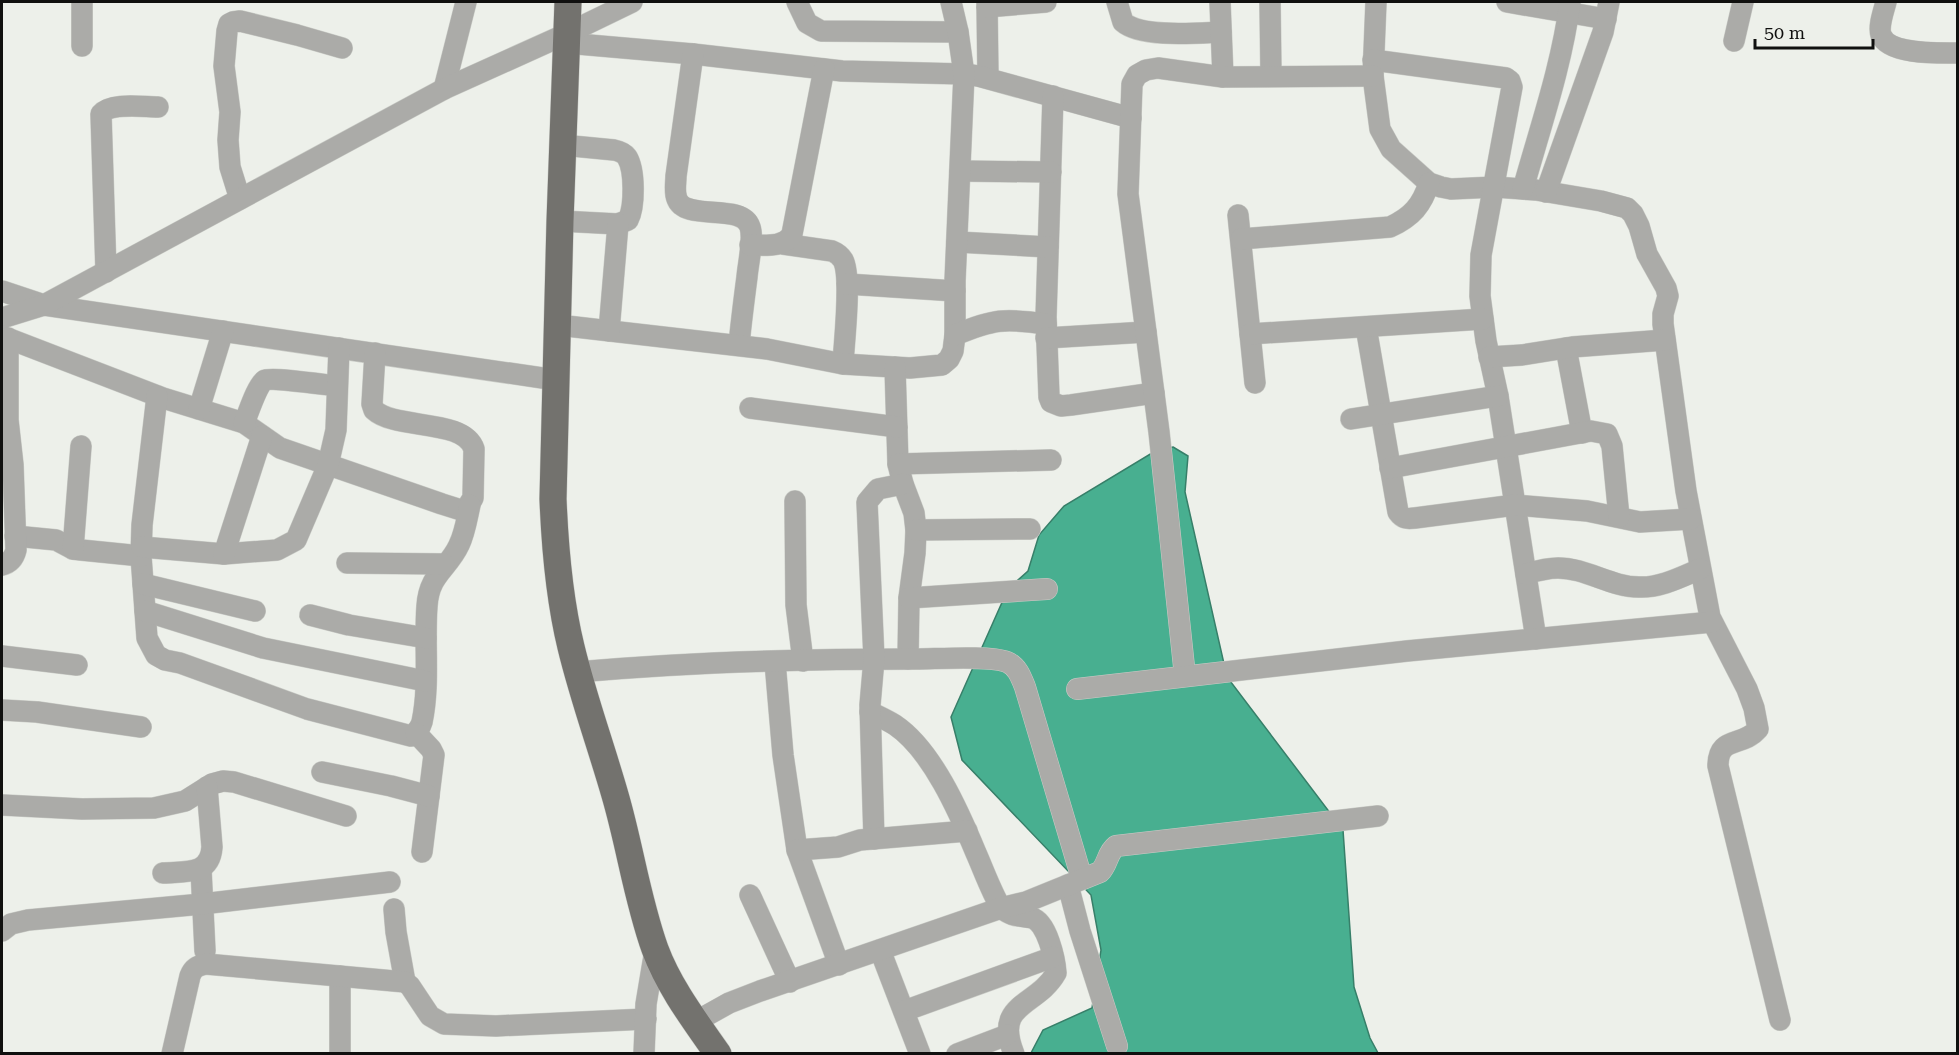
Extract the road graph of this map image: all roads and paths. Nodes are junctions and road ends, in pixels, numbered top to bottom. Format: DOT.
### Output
graph roads {
  1 [pos="82,2"];
  2 [pos="466,2"];
  3 [pos="568,2"];
  4 [pos="632,2"];
  5 [pos="797,2"];
  6 [pos="951,2"];
  7 [pos="1046,2"];
  8 [pos="1117,2"];
  9 [pos="1220,2"];
  10 [pos="1270,2"];
  11 [pos="1376,2"];
  12 [pos="1507,2"];
  13 [pos="1743,2"];
  14 [pos="1886,2"];
  15 [pos="987,4"];
  16 [pos="1569,7"];
  17 [pos="1607,10"];
  18 [pos="958,32"];
  19 [pos="1221,32"];
  20 [pos="566,39"];
  21 [pos="1734,41"];
  22 [pos="82,46"];
  23 [pos="342,48"];
  24 [pos="1958,53"];
  25 [pos="693,54"];
  26 [pos="1373,68"];
  27 [pos="824,69"];
  28 [pos="964,74"];
  29 [pos="1271,76"];
  30 [pos="1222,77"];
  31 [pos="988,78"];
  32 [pos="444,89"];
  33 [pos="1053,96"];
  34 [pos="158,107"];
  35 [pos="1131,118"];
  36 [pos="562,145"];
  37 [pos="960,171"];
  38 [pos="1051,172"];
  39 [pos="1429,183"];
  40 [pos="1495,187"];
  41 [pos="1523,189"];
  42 [pos="1546,192"];
  43 [pos="240,199"];
  44 [pos="1238,215"];
  45 [pos="560,221"];
  46 [pos="618,224"];
  47 [pos="1241,239"];
  48 [pos="957,242"];
  49 [pos="783,244"];
  50 [pos="750,245"];
  51 [pos="1048,247"];
  52 [pos="106,272"];
  53 [pos="847,284"];
  54 [pos="2,291"];
  55 [pos="955,291"];
  56 [pos="44,305"];
  57 [pos="1483,319"];
  58 [pos="558,325"];
  59 [pos="1366,327"];
  60 [pos="4,331"];
  61 [pos="223,331"];
  62 [pos="609,331"];
  63 [pos="1046,331"];
  64 [pos="1146,332"];
  65 [pos="1250,334"];
  66 [pos="955,335"];
  67 [pos="1665,340"];
  68 [pos="739,345"];
  69 [pos="339,348"];
  70 [pos="1566,348"];
  71 [pos="375,353"];
  72 [pos="1490,357"];
  73 [pos="843,364"];
  74 [pos="895,367"];
  75 [pos="556,380"];
  76 [pos="1255,383"];
  77 [pos="337,386"];
  78 [pos="1154,393"];
  79 [pos="157,396"];
  80 [pos="1498,396"];
  81 [pos="750,408"];
  82 [pos="199,409"];
  83 [pos="1380,415"];
  84 [pos="1351,419"];
  85 [pos="244,423"];
  86 [pos="897,427"];
  87 [pos="1582,433"];
  88 [pos="262,436"];
  89 [pos="81,446"];
  90 [pos="1506,446"];
  91 [pos="1051,460"];
  92 [pos="328,465"];
  93 [pos="1390,468"];
  94 [pos="900,474"];
  95 [pos="795,501"];
  96 [pos="1515,504"];
  97 [pos="470,505"];
  98 [pos="1618,517"];
  99 [pos="1691,519"];
  100 [pos="1030,529"];
  101 [pos="916,530"];
  102 [pos="15,536"];
  103 [pos="73,549"];
  104 [pos="142,552"];
  105 [pos="224,554"];
  106 [pos="347,563"];
  107 [pos="444,564"];
  108 [pos="2,565"];
  109 [pos="1700,569"];
  110 [pos="1526,574"];
  111 [pos="143,584"];
  112 [pos="1047,589"];
  113 [pos="909,598"];
  114 [pos="145,611"];
  115 [pos="255,611"];
  116 [pos="310,615"];
  117 [pos="1712,622"];
  118 [pos="426,638"];
  119 [pos="1536,639"];
  120 [pos="2,656"];
  121 [pos="874,659"];
  122 [pos="908,659"];
  123 [pos="803,661"];
  124 [pos="775,662"];
  125 [pos="77,665"];
  126 [pos="577,672"];
  127 [pos="1185,676"];
  128 [pos="425,681"];
  129 [pos="1077,689"];
  130 [pos="2,710"];
  131 [pos="870,712"];
  132 [pos="141,727"];
  133 [pos="416,733"];
  134 [pos="322,772"];
  135 [pos="207,786"];
  136 [pos="429,796"];
  137 [pos="2,805"];
  138 [pos="346,816"];
  139 [pos="1378,816"];
  140 [pos="967,831"];
  141 [pos="874,839"];
  142 [pos="797,850"];
  143 [pos="422,852"];
  144 [pos="201,869"];
  145 [pos="163,873"];
  146 [pos="390,882"];
  147 [pos="1075,882"];
  148 [pos="750,895"];
  149 [pos="202,904"];
  150 [pos="1001,908"];
  151 [pos="394,909"];
  152 [pos="2,931"];
  153 [pos="655,950"];
  154 [pos="880,950"];
  155 [pos="205,951"];
  156 [pos="1053,957"];
  157 [pos="839,965"];
  158 [pos="340,976"];
  159 [pos="405,982"];
  160 [pos="790,982"];
  161 [pos="904,1011"];
  162 [pos="646,1019"];
  163 [pos="1780,1020"];
  164 [pos="695,1022"];
  165 [pos="1011,1044"];
  166 [pos="1117,1046"];
  167 [pos="968,1052"];
  168 [pos="172,1053"];
  169 [pos="340,1053"];
  170 [pos="644,1053"];
  171 [pos="718,1053"];
  172 [pos="920,1053"];
  1 -- 22 [label="street"];
  2 -- 32 [label="street"];
  3 -- 20 [label="main road"];
  4 -- 20 [label="street"];
  5 -- 18 [label="street"];
  6 -- 18 [label="street"];
  7 -- 15 [label="street"];
  8 -- 19 [label="street"];
  9 -- 19 [label="street"];
  10 -- 29 [label="street"];
  11 -- 26 [label="street"];
  12 -- 16 [label="street"];
  13 -- 21 [label="street"];
  14 -- 24 [label="street"];
  15 -- 31 [label="street"];
  16 -- 17 [label="street"];
  16 -- 41 [label="street"];
  17 -- 42 [label="street"];
  18 -- 28 [label="street"];
  19 -- 30 [label="street"];
  20 -- 25 [label="street"];
  20 -- 32 [label="street"];
  20 -- 36 [label="main road"];
  23 -- 43 [label="street"];
  25 -- 27 [label="street"];
  25 -- 50 [label="street"];
  26 -- 29 [label="street"];
  26 -- 39 [label="street"];
  26 -- 40 [label="street"];
  27 -- 28 [label="street"];
  27 -- 49 [label="street"];
  28 -- 31 [label="street"];
  28 -- 37 [label="street"];
  29 -- 30 [label="street"];
  30 -- 35 [label="street"];
  31 -- 33 [label="street"];
  32 -- 43 [label="street"];
  33 -- 35 [label="street"];
  33 -- 38 [label="street"];
  34 -- 52 [label="street"];
  35 -- 64 [label="street"];
  36 -- 45 [label="main road"];
  36 -- 46 [label="street"];
  37 -- 38 [label="street"];
  37 -- 48 [label="street"];
  38 -- 51 [label="street"];
  39 -- 40 [label="street"];
  39 -- 47 [label="street"];
  40 -- 41 [label="street"];
  40 -- 57 [label="street"];
  41 -- 42 [label="street"];
  42 -- 67 [label="street"];
  43 -- 52 [label="street"];
  44 -- 47 [label="street"];
  45 -- 46 [label="street"];
  45 -- 58 [label="main road"];
  46 -- 62 [label="street"];
  47 -- 65 [label="street"];
  48 -- 51 [label="street"];
  48 -- 55 [label="street"];
  49 -- 50 [label="street"];
  49 -- 53 [label="street"];
  50 -- 68 [label="street"];
  51 -- 63 [label="street"];
  52 -- 56 [label="street"];
  53 -- 55 [label="street"];
  53 -- 73 [label="street"];
  54 -- 56 [label="street"];
  55 -- 66 [label="street"];
  56 -- 60 [label="street"];
  56 -- 61 [label="street"];
  57 -- 59 [label="street"];
  57 -- 72 [label="street"];
  58 -- 62 [label="street"];
  58 -- 75 [label="main road"];
  59 -- 65 [label="street"];
  59 -- 83 [label="street"];
  60 -- 79 [label="street"];
  60 -- 102 [label="street"];
  61 -- 69 [label="street"];
  61 -- 82 [label="street"];
  62 -- 68 [label="street"];
  63 -- 64 [label="street"];
  63 -- 66 [label="street"];
  63 -- 78 [label="street"];
  64 -- 78 [label="street"];
  65 -- 76 [label="street"];
  66 -- 74 [label="street"];
  67 -- 70 [label="street"];
  67 -- 99 [label="street"];
  68 -- 73 [label="street"];
  69 -- 71 [label="street"];
  69 -- 77 [label="street"];
  70 -- 72 [label="street"];
  70 -- 87 [label="street"];
  71 -- 75 [label="street"];
  71 -- 97 [label="street"];
  72 -- 80 [label="street"];
  73 -- 74 [label="street"];
  74 -- 86 [label="street"];
  75 -- 126 [label="main road"];
  77 -- 85 [label="street"];
  77 -- 92 [label="street"];
  78 -- 127 [label="street"];
  79 -- 82 [label="street"];
  79 -- 104 [label="street"];
  80 -- 83 [label="street"];
  80 -- 90 [label="street"];
  81 -- 86 [label="street"];
  82 -- 85 [label="street"];
  83 -- 84 [label="street"];
  83 -- 93 [label="street"];
  85 -- 88 [label="street"];
  86 -- 94 [label="street"];
  87 -- 90 [label="street"];
  87 -- 98 [label="street"];
  88 -- 92 [label="street"];
  88 -- 105 [label="street"];
  89 -- 103 [label="street"];
  90 -- 93 [label="street"];
  90 -- 96 [label="street"];
  91 -- 94 [label="street"];
  92 -- 97 [label="street"];
  92 -- 105 [label="street"];
  93 -- 96 [label="street"];
  94 -- 101 [label="street"];
  94 -- 121 [label="street"];
  95 -- 123 [label="street"];
  96 -- 98 [label="street"];
  96 -- 110 [label="street"];
  97 -- 107 [label="street"];
  98 -- 99 [label="street"];
  99 -- 109 [label="street"];
  100 -- 101 [label="street"];
  101 -- 113 [label="street"];
  102 -- 103 [label="street"];
  102 -- 108 [label="street"];
  103 -- 104 [label="street"];
  104 -- 105 [label="street"];
  104 -- 111 [label="street"];
  106 -- 107 [label="street"];
  107 -- 118 [label="street"];
  109 -- 110 [label="street"];
  109 -- 117 [label="street"];
  110 -- 119 [label="street"];
  111 -- 114 [label="street"];
  111 -- 115 [label="street"];
  112 -- 113 [label="street"];
  113 -- 122 [label="street"];
  114 -- 128 [label="street"];
  114 -- 133 [label="street"];
  116 -- 118 [label="street"];
  117 -- 119 [label="street"];
  117 -- 163 [label="street"];
  118 -- 128 [label="street"];
  119 -- 127 [label="street"];
  120 -- 125 [label="street"];
  121 -- 122 [label="street"];
  121 -- 123 [label="street"];
  121 -- 131 [label="street"];
  122 -- 147 [label="street"];
  123 -- 124 [label="street"];
  124 -- 126 [label="street"];
  124 -- 142 [label="street"];
  126 -- 153 [label="main road"];
  127 -- 129 [label="street"];
  128 -- 133 [label="street"];
  130 -- 132 [label="street"];
  131 -- 140 [label="street"];
  131 -- 141 [label="street"];
  133 -- 136 [label="street"];
  134 -- 136 [label="street"];
  135 -- 137 [label="street"];
  135 -- 138 [label="street"];
  135 -- 144 [label="street"];
  136 -- 143 [label="street"];
  139 -- 147 [label="street"];
  140 -- 141 [label="street"];
  140 -- 150 [label="street"];
  141 -- 142 [label="street"];
  142 -- 157 [label="street"];
  144 -- 145 [label="street"];
  144 -- 149 [label="street"];
  146 -- 149 [label="street"];
  147 -- 150 [label="street"];
  147 -- 166 [label="street"];
  148 -- 160 [label="street"];
  149 -- 152 [label="street"];
  149 -- 155 [label="street"];
  150 -- 154 [label="street"];
  150 -- 156 [label="street"];
  151 -- 159 [label="street"];
  153 -- 162 [label="street"];
  153 -- 164 [label="main road"];
  154 -- 157 [label="street"];
  154 -- 161 [label="street"];
  156 -- 161 [label="street"];
  156 -- 165 [label="street"];
  157 -- 160 [label="street"];
  158 -- 159 [label="street"];
  158 -- 168 [label="street"];
  158 -- 169 [label="street"];
  159 -- 162 [label="street"];
  160 -- 164 [label="street"];
  161 -- 172 [label="street"];
  162 -- 170 [label="street"];
  164 -- 171 [label="main road"];
  165 -- 167 [label="street"];
}
